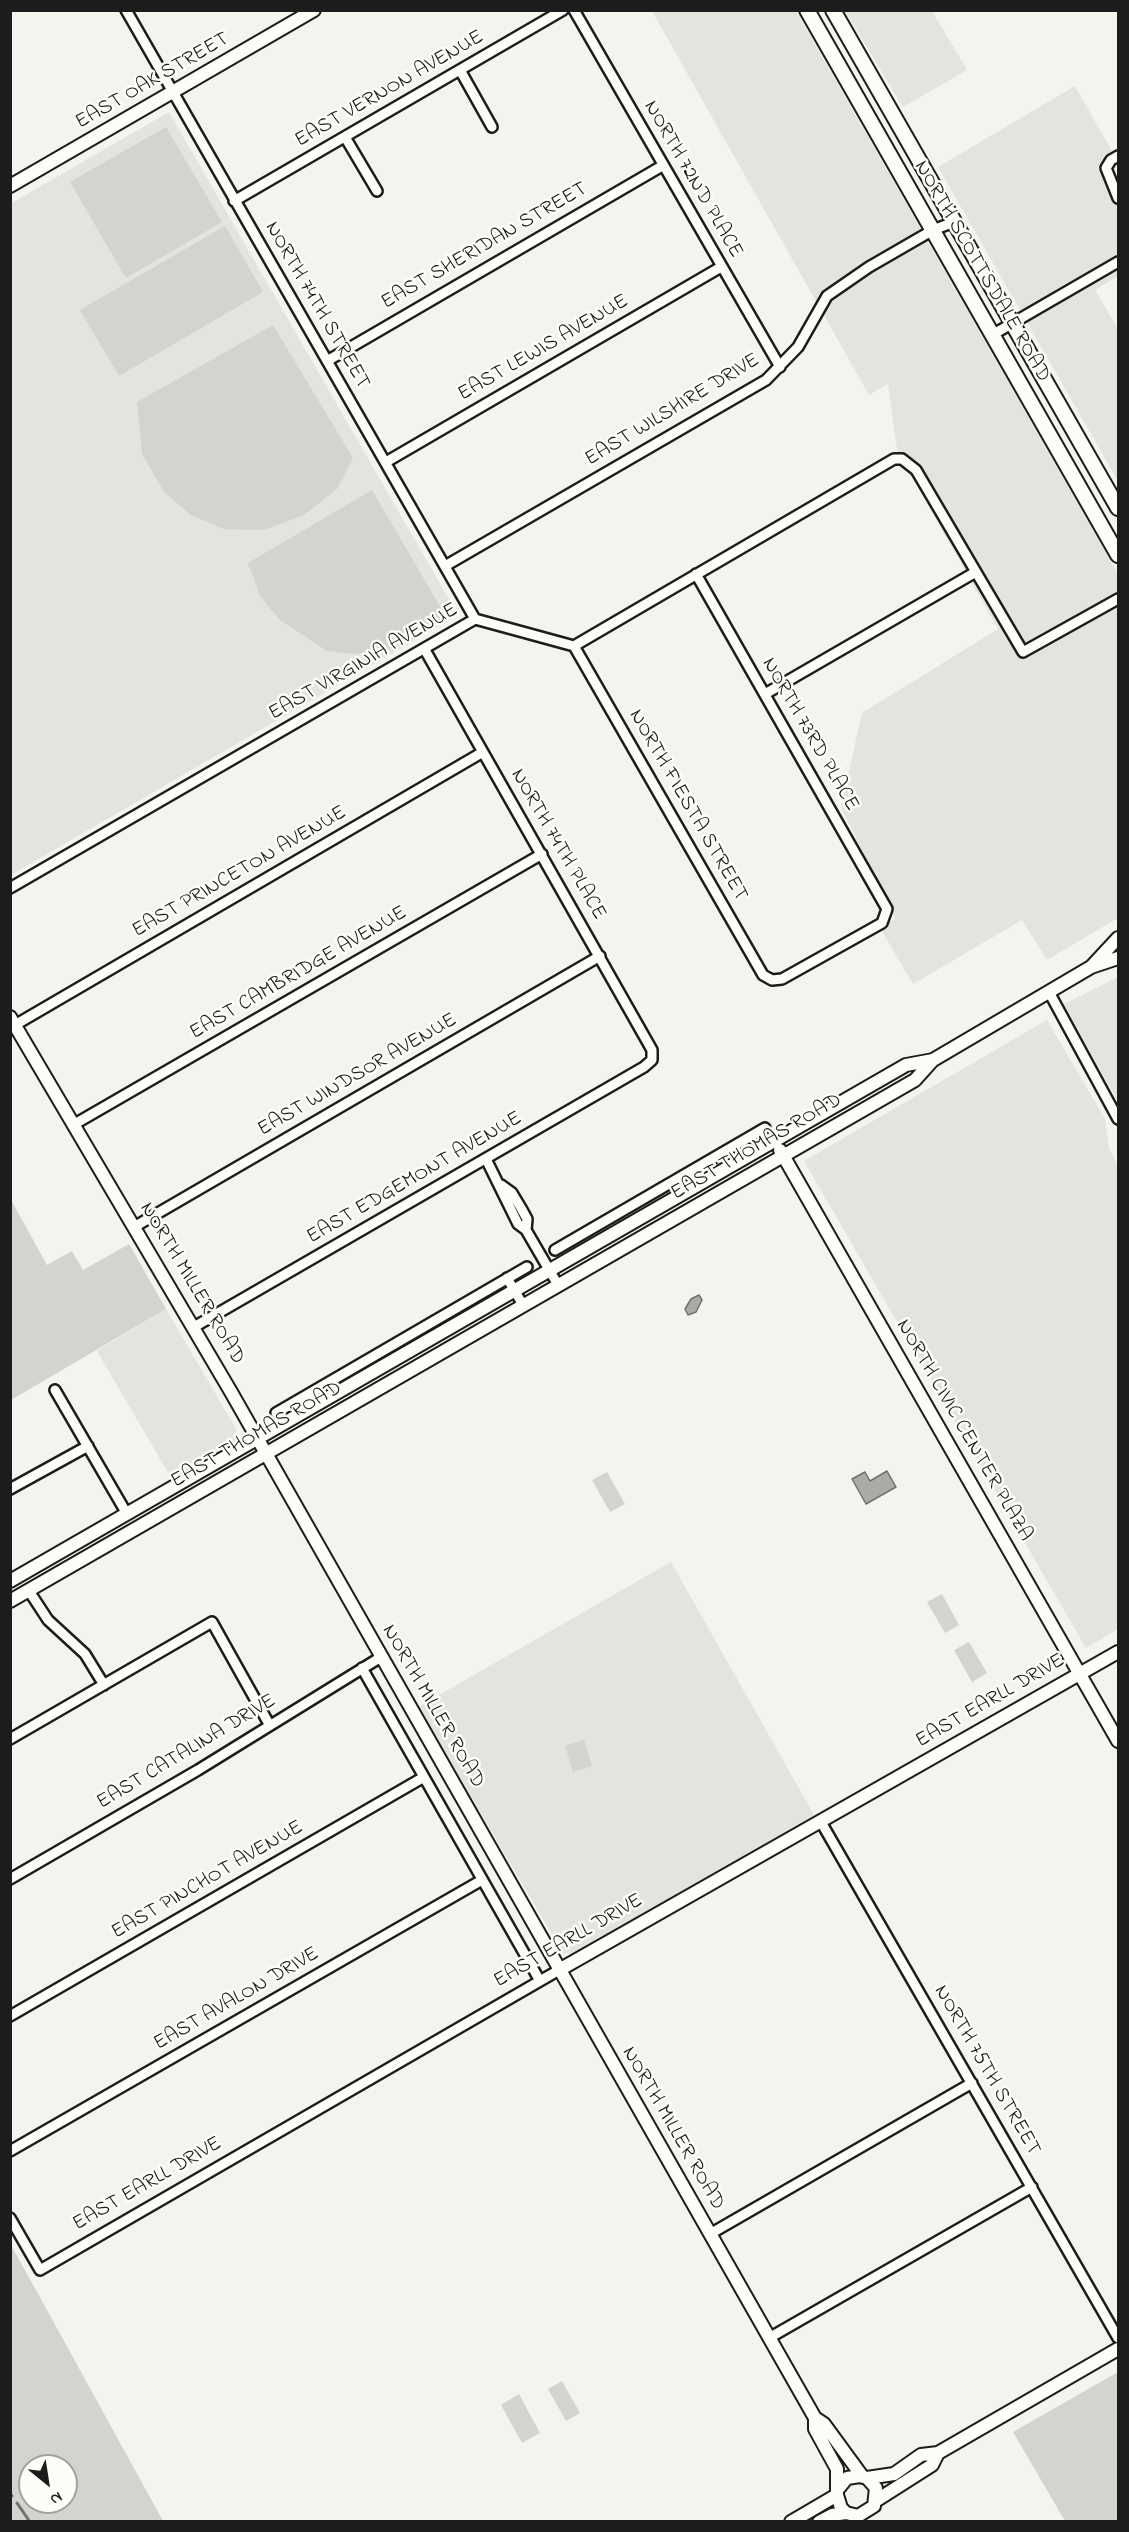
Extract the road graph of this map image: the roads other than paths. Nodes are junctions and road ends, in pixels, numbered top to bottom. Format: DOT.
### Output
graph roads {
  1 [pos="126,10"];
  2 [pos="314,10"];
  3 [pos="563,10"];
  4 [pos="574,10"];
  5 [pos="807,10"];
  6 [pos="833,10"];
  7 [pos="460,70"];
  8 [pos="173,93"];
  9 [pos="492,127"];
  10 [pos="345,137"];
  11 [pos="1119,156"];
  12 [pos="662,166"];
  13 [pos="10,186"];
  14 [pos="377,191"];
  15 [pos="1119,198"];
  16 [pos="234,201"];
  17 [pos="954,222"];
  18 [pos="933,230"];
  19 [pos="1119,262"];
  20 [pos="721,267"];
  21 [pos="1012,324"];
  22 [pos="992,335"];
  23 [pos="327,361"];
  24 [pos="780,367"];
  25 [pos="386,462"];
  26 [pos="1119,508"];
  27 [pos="1119,555"];
  28 [pos="445,566"];
  29 [pos="974,573"];
  30 [pos="696,574"];
  31 [pos="1119,598"];
  32 [pos="475,619"];
  33 [pos="574,646"];
  34 [pos="424,650"];
  35 [pos="765,694"];
  36 [pos="483,752"];
  37 [pos="542,854"];
  38 [pos="10,888"];
  39 [pos="886,916"];
  40 [pos="1119,938"];
  41 [pos="600,956"];
  42 [pos="1119,958"];
  43 [pos="1091,967"];
  44 [pos="1049,992"];
  45 [pos="13,1021"];
  46 [pos="652,1060"];
  47 [pos="933,1060"];
  48 [pos="1119,1119"];
  49 [pos="73,1125"];
  50 [pos="765,1128"];
  51 [pos="775,1141"];
  52 [pos="783,1155"];
  53 [pos="486,1159"];
  54 [pos="699,1166"];
  55 [pos="707,1180"];
  56 [pos="134,1227"];
  57 [pos="579,1236"];
  58 [pos="586,1249"];
  59 [pos="555,1250"];
  60 [pos="595,1263"];
  61 [pos="526,1267"];
  62 [pos="549,1270"];
  63 [pos="507,1278"];
  64 [pos="558,1285"];
  65 [pos="514,1290"];
  66 [pos="523,1305"];
  67 [pos="194,1327"];
  68 [pos="335,1379"];
  69 [pos="55,1390"];
  70 [pos="342,1391"];
  71 [pos="276,1413"];
  72 [pos="259,1440"];
  73 [pos="88,1446"];
  74 [pos="266,1453"];
  75 [pos="10,1489"];
  76 [pos="127,1514"];
  77 [pos="10,1581"];
  78 [pos="29,1591"];
  79 [pos="10,1601"];
  80 [pos="1119,1652"];
  81 [pos="381,1657"];
  82 [pos="362,1668"];
  83 [pos="1080,1674"];
  84 [pos="104,1684"];
  85 [pos="269,1724"];
  86 [pos="10,1739"];
  87 [pos="1119,1741"];
  88 [pos="424,1777"];
  89 [pos="821,1822"];
  90 [pos="10,1879"];
  91 [pos="482,1880"];
  92 [pos="559,1970"];
  93 [pos="540,1981"];
  94 [pos="10,2016"];
  95 [pos="972,2083"];
  96 [pos="10,2151"];
  97 [pos="1032,2187"];
  98 [pos="10,2218"];
  99 [pos="710,2235"];
  100 [pos="770,2338"];
  101 [pos="1119,2338"];
  102 [pos="1119,2349"];
  103 [pos="815,2418"];
  104 [pos="939,2453"];
  105 [pos="864,2477"];
  106 [pos="838,2492"];
  107 [pos="876,2503"];
  108 [pos="854,2517"];
  109 [pos="877,2521"];
  110 [pos="791,2522"];
  111 [pos="819,2522"];
  1 -- 8 [label="street, NORTH 74TH STREET"];
  2 -- 8 [label="street, EAST OAK STREET"];
  3 -- 7 [label="street, EAST VERNON AVENUE"];
  4 -- 12 [label="street, NORTH 72ND PLACE"];
  5 -- 18 [label="main road, NORTH SCOTTSDALE ROAD"];
  6 -- 17 [label="main road, NORTH SCOTTSDALE ROAD"];
  7 -- 9 [label="street"];
  7 -- 10 [label="street, EAST VERNON AVENUE"];
  8 -- 13 [label="street, EAST OAK STREET"];
  8 -- 16 [label="street, NORTH 74TH STREET"];
  10 -- 14 [label="street"];
  10 -- 16 [label="street, EAST VERNON AVENUE"];
  11 -- 15 [label="street"];
  12 -- 20 [label="street, NORTH 72ND PLACE"];
  12 -- 23 [label="street, EAST SHERIDAN STREET"];
  16 -- 23 [label="street, NORTH 74TH STREET"];
  17 -- 18 [label="street, EAST WILSHIRE DRIVE"];
  17 -- 21 [label="main road, NORTH SCOTTSDALE ROAD"];
  18 -- 22 [label="main road, NORTH SCOTTSDALE ROAD"];
  18 -- 24 [label="street, EAST WILSHIRE DRIVE"];
  19 -- 21 [label="street"];
  20 -- 24 [label="street, NORTH 72ND PLACE"];
  20 -- 25 [label="street, EAST LEWIS AVENUE"];
  21 -- 22 [label="street"];
  21 -- 26 [label="main road, NORTH SCOTTSDALE ROAD"];
  22 -- 27 [label="main road, NORTH SCOTTSDALE ROAD"];
  23 -- 25 [label="street, NORTH 74TH STREET"];
  24 -- 28 [label="street, EAST WILSHIRE DRIVE"];
  25 -- 28 [label="street, NORTH 74TH STREET"];
  28 -- 32 [label="street, NORTH 74TH STREET"];
  29 -- 30 [label="street"];
  29 -- 31 [label="street"];
  29 -- 35 [label="street"];
  30 -- 33 [label="street"];
  30 -- 35 [label="street, NORTH 73RD PLACE"];
  32 -- 33 [label="street, EAST VIRGINIA AVENUE"];
  32 -- 34 [label="street, EAST VIRGINIA AVENUE"];
  33 -- 39 [label="street, NORTH FIESTA STREET"];
  34 -- 36 [label="street, NORTH 74TH PLACE"];
  34 -- 38 [label="street, EAST VIRGINIA AVENUE"];
  35 -- 39 [label="street, NORTH 73RD PLACE"];
  36 -- 37 [label="street, NORTH 74TH PLACE"];
  36 -- 45 [label="street, EAST PRINCETON AVENUE"];
  37 -- 41 [label="street, NORTH 74TH PLACE"];
  37 -- 49 [label="street, EAST CAMBRIDGE AVENUE"];
  40 -- 43 [label="street, EAST THOMAS ROAD"];
  41 -- 46 [label="street, NORTH 74TH PLACE"];
  41 -- 56 [label="street, EAST WINDSOR AVENUE"];
  42 -- 43 [label="street, EAST THOMAS ROAD"];
  43 -- 44 [label="street, EAST THOMAS ROAD"];
  44 -- 47 [label="street, EAST THOMAS ROAD"];
  44 -- 48 [label="street"];
  45 -- 49 [label="street, NORTH MILLER ROAD"];
  46 -- 53 [label="street, EAST EDGEMONT AVENUE"];
  47 -- 51 [label="street, EAST THOMAS ROAD"];
  47 -- 52 [label="street, EAST THOMAS ROAD"];
  49 -- 56 [label="street, NORTH MILLER ROAD"];
  50 -- 54 [label="street, EAST THOMAS ROAD"];
  51 -- 52 [label="street, NORTH CIVIC CENTER PLAZA"];
  51 -- 55 [label="street, EAST THOMAS ROAD"];
  52 -- 60 [label="street, EAST THOMAS ROAD"];
  52 -- 83 [label="street, NORTH CIVIC CENTER PLAZA"];
  53 -- 62 [label="street"];
  53 -- 67 [label="street, EAST EDGEMONT AVENUE"];
  54 -- 55 [label="street, EAST THOMAS ROAD"];
  54 -- 57 [label="street, EAST THOMAS ROAD"];
  55 -- 58 [label="street, EAST THOMAS ROAD"];
  56 -- 67 [label="street, NORTH MILLER ROAD"];
  57 -- 58 [label="street"];
  57 -- 59 [label="street, EAST THOMAS ROAD"];
  58 -- 60 [label="street"];
  58 -- 62 [label="street, EAST THOMAS ROAD"];
  60 -- 64 [label="street, EAST THOMAS ROAD"];
  61 -- 63 [label="street, EAST THOMAS ROAD"];
  62 -- 64 [label="street"];
  62 -- 65 [label="street, EAST THOMAS ROAD"];
  63 -- 65 [label="street"];
  63 -- 68 [label="street, EAST THOMAS ROAD"];
  64 -- 66 [label="street, EAST THOMAS ROAD"];
  65 -- 66 [label="street"];
  65 -- 70 [label="street, EAST THOMAS ROAD"];
  66 -- 74 [label="street, EAST THOMAS ROAD"];
  67 -- 72 [label="street, NORTH MILLER ROAD"];
  68 -- 70 [label="street, EAST THOMAS ROAD"];
  68 -- 71 [label="street, EAST THOMAS ROAD"];
  69 -- 73 [label="street"];
  70 -- 72 [label="street, EAST THOMAS ROAD"];
  72 -- 74 [label="street, NORTH MILLER ROAD"];
  72 -- 76 [label="street, EAST THOMAS ROAD"];
  73 -- 75 [label="street"];
  73 -- 76 [label="street"];
  74 -- 78 [label="street, EAST THOMAS ROAD"];
  74 -- 81 [label="street, NORTH MILLER ROAD"];
  76 -- 77 [label="street, EAST THOMAS ROAD"];
  78 -- 79 [label="street, EAST THOMAS ROAD"];
  78 -- 84 [label="street"];
  80 -- 83 [label="street, EAST EARLL DRIVE"];
  81 -- 82 [label="street, EAST CATALINA DRIVE"];
  81 -- 92 [label="street, NORTH MILLER ROAD"];
  82 -- 85 [label="street, EAST CATALINA DRIVE"];
  82 -- 88 [label="street, NORTH MILLER ROAD"];
  83 -- 87 [label="street, NORTH CIVIC CENTER PLAZA"];
  83 -- 89 [label="street, EAST EARLL DRIVE"];
  84 -- 85 [label="street"];
  84 -- 86 [label="street"];
  85 -- 90 [label="street, EAST CATALINA DRIVE"];
  88 -- 91 [label="street, NORTH MILLER ROAD"];
  88 -- 94 [label="street, EAST PINCHOT AVENUE"];
  89 -- 92 [label="street, EAST EARLL DRIVE"];
  89 -- 95 [label="street, NORTH 75TH STREET"];
  91 -- 93 [label="street, NORTH MILLER ROAD"];
  91 -- 96 [label="street, EAST AVALON DRIVE"];
  92 -- 93 [label="street, EAST EARLL DRIVE"];
  92 -- 99 [label="street, NORTH MILLER ROAD"];
  93 -- 98 [label="street, EAST EARLL DRIVE"];
  95 -- 97 [label="street, NORTH 75TH STREET"];
  95 -- 99 [label="street"];
  97 -- 100 [label="street"];
  97 -- 101 [label="street, NORTH 75TH STREET"];
  99 -- 100 [label="street, NORTH MILLER ROAD"];
  100 -- 103 [label="street, NORTH MILLER ROAD"];
  102 -- 104 [label="street"];
  103 -- 105 [label="street, NORTH MILLER ROAD"];
  103 -- 106 [label="street, NORTH MILLER ROAD"];
  104 -- 105 [label="street"];
  104 -- 107 [label="street"];
  105 -- 106 [label="street"];
  105 -- 107 [label="street"];
  106 -- 108 [label="street"];
  106 -- 110 [label="street"];
  107 -- 108 [label="street"];
  107 -- 109 [label="street"];
  108 -- 111 [label="street"];
}
